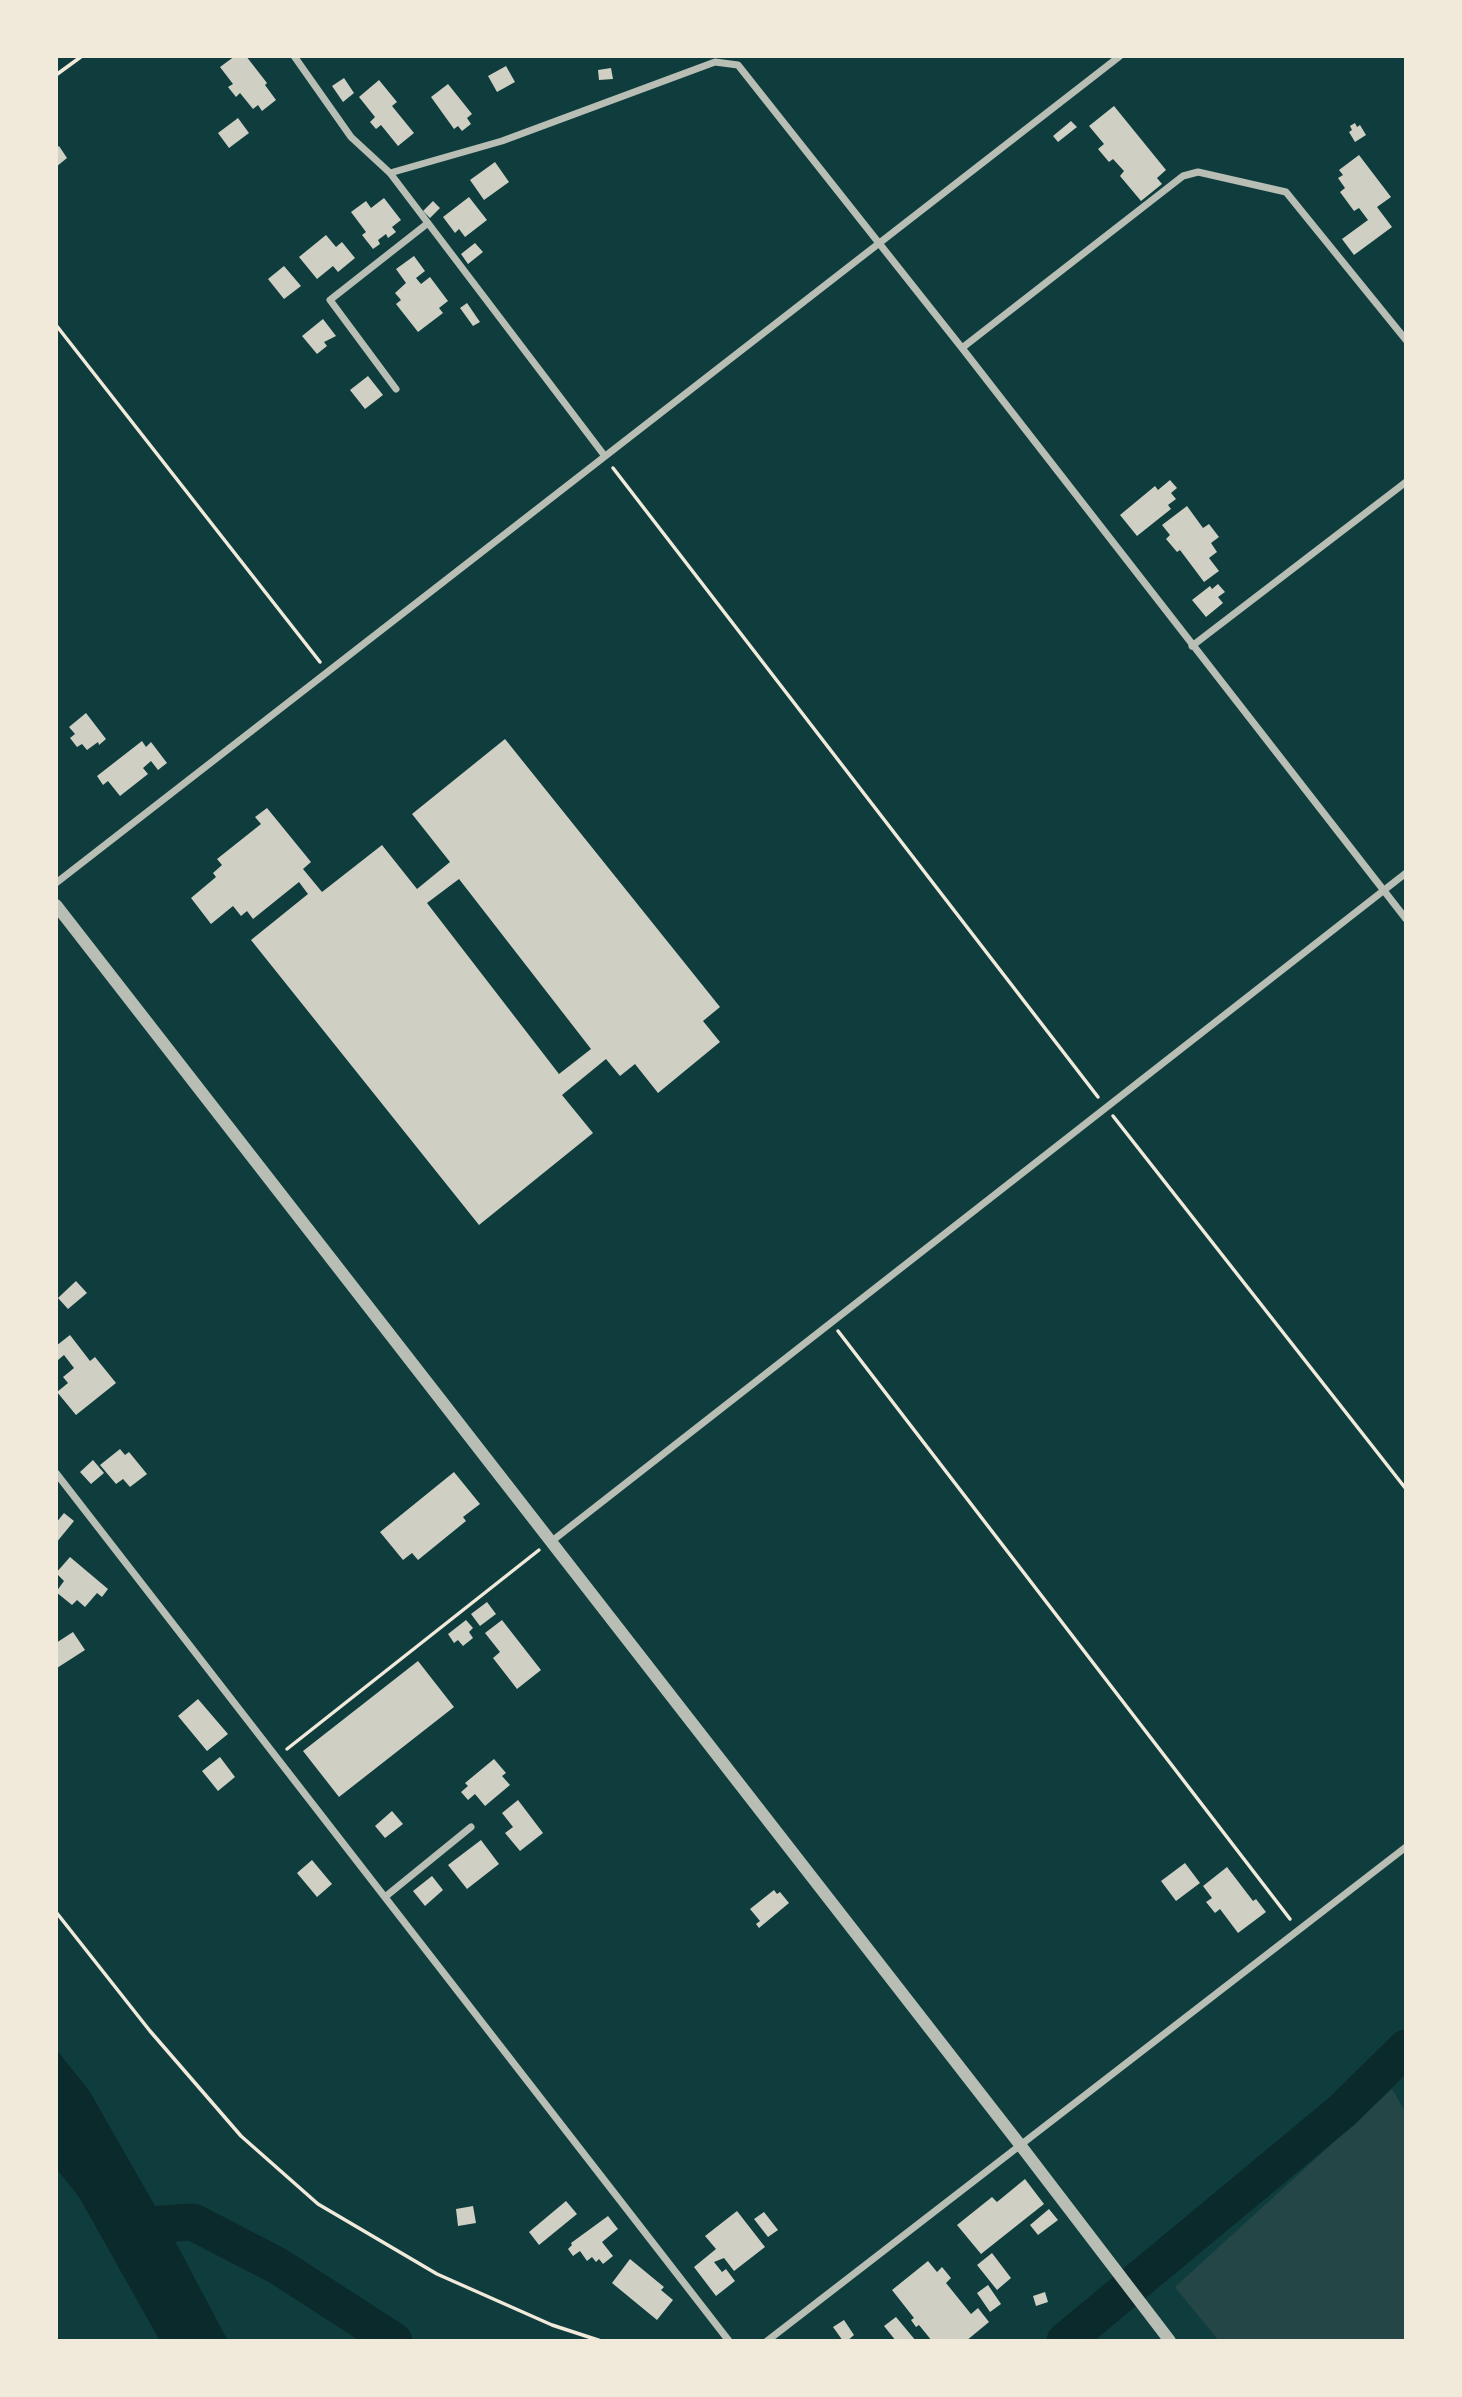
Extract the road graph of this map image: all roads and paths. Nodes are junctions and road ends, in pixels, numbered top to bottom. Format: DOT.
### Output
graph roads {
  1 [pos="82,56"];
  2 [pos="294,56"];
  3 [pos="1120,56"];
  4 [pos="56,75"];
  5 [pos="390,173"];
  6 [pos="428,223"];
  7 [pos="880,243"];
  8 [pos="56,325"];
  9 [pos="1406,340"];
  10 [pos="962,348"];
  11 [pos="396,389"];
  12 [pos="604,456"];
  13 [pos="1406,482"];
  14 [pos="1192,646"];
  15 [pos="327,671"];
  16 [pos="1406,873"];
  17 [pos="56,883"];
  18 [pos="1384,890"];
  19 [pos="56,905"];
  20 [pos="1406,919"];
  21 [pos="1107,1109"];
  22 [pos="830,1321"];
  23 [pos="56,1473"];
  24 [pos="1406,1489"];
  25 [pos="552,1541"];
  26 [pos="277,1757"];
  27 [pos="471,1827"];
  28 [pos="1406,1847"];
  29 [pos="385,1897"];
  30 [pos="56,1912"];
  31 [pos="1298,1929"];
  32 [pos="1021,2146"];
  33 [pos="601,2341"];
  34 [pos="729,2341"];
  35 [pos="767,2341"];
  36 [pos="1170,2341"];
  1 -- 4 [label="path"];
  2 -- 5 [label="street"];
  3 -- 7 [label="street"];
  5 -- 6 [label="street"];
  5 -- 7 [label="street"];
  6 -- 11 [label="street"];
  6 -- 12 [label="street"];
  7 -- 10 [label="street"];
  7 -- 12 [label="street"];
  8 -- 15 [label="path"];
  9 -- 10 [label="street"];
  10 -- 14 [label="street"];
  12 -- 15 [label="street"];
  12 -- 21 [label="path"];
  13 -- 14 [label="street"];
  14 -- 18 [label="street"];
  15 -- 17 [label="street"];
  16 -- 18 [label="street"];
  18 -- 20 [label="street"];
  18 -- 21 [label="street"];
  19 -- 25 [label="street"];
  21 -- 22 [label="street"];
  21 -- 24 [label="path"];
  22 -- 25 [label="street"];
  22 -- 31 [label="path"];
  23 -- 26 [label="street"];
  25 -- 26 [label="path"];
  25 -- 32 [label="street"];
  26 -- 29 [label="street"];
  27 -- 29 [label="street"];
  28 -- 31 [label="street"];
  29 -- 34 [label="street"];
  30 -- 33 [label="path"];
  31 -- 32 [label="street"];
  32 -- 35 [label="street"];
  32 -- 36 [label="street"];
}
